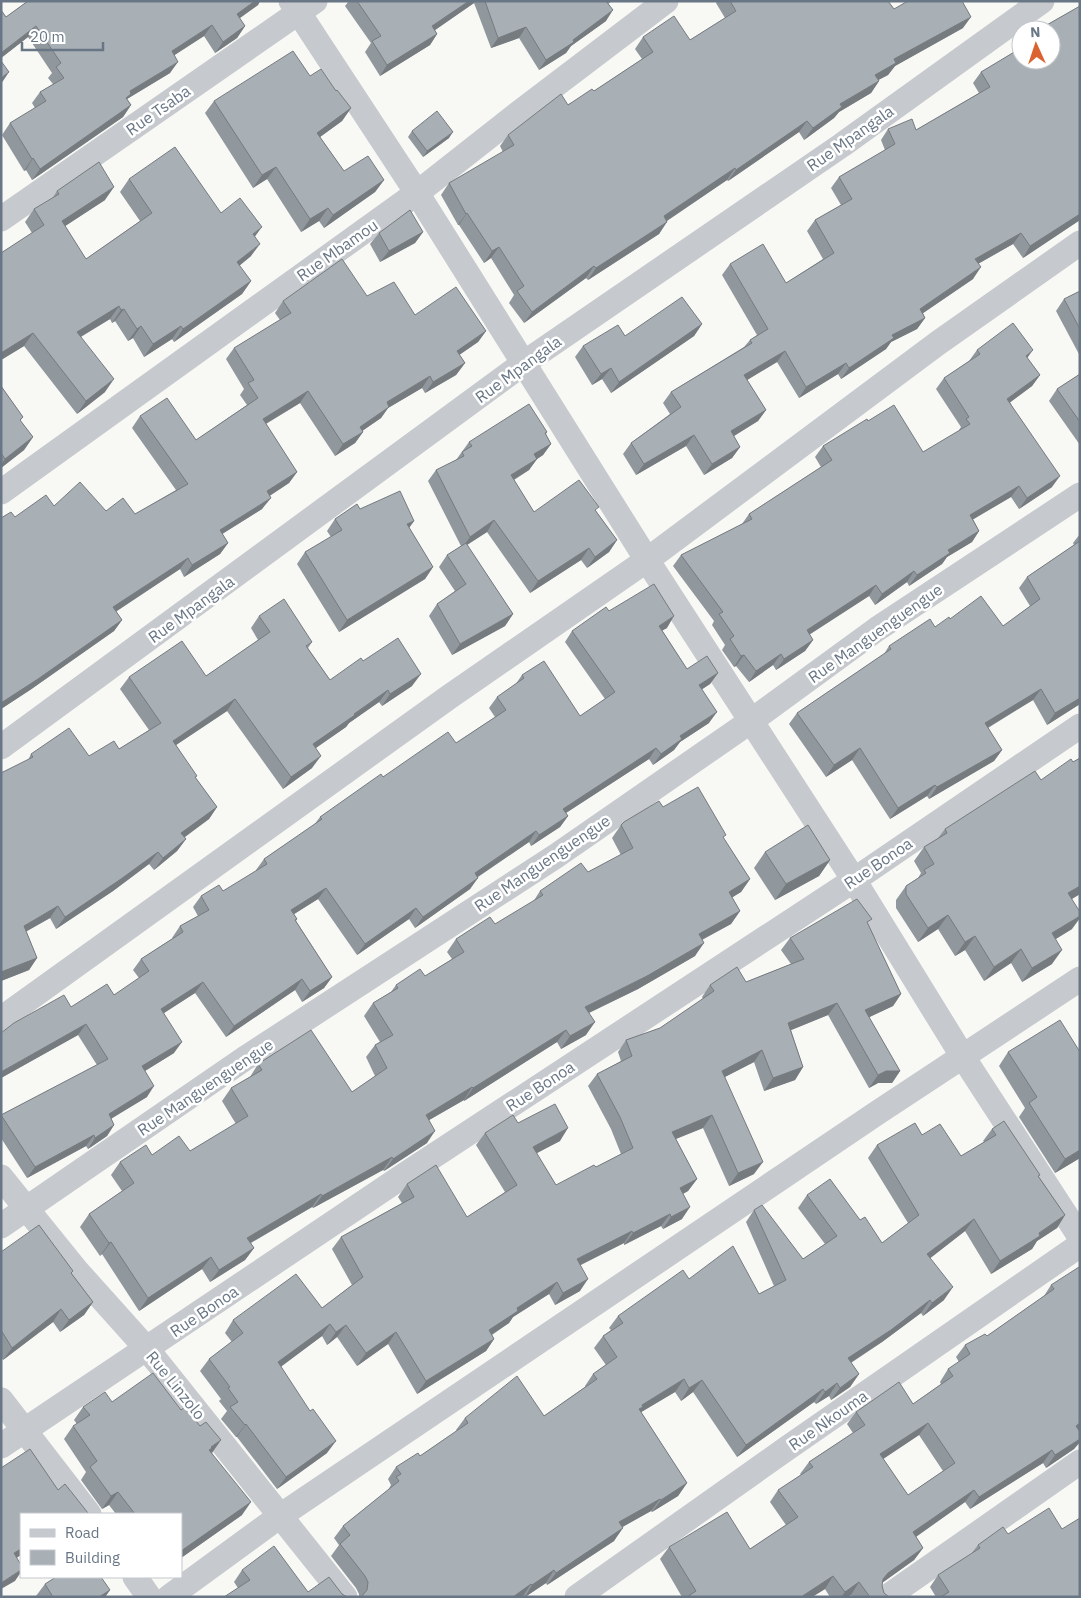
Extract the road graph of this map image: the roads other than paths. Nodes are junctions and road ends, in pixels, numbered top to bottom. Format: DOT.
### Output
graph roads {
  1 [pos="666,1"];
  2 [pos="1042,1"];
  3 [pos="301,5"];
  4 [pos="417,194"];
  5 [pos="1,219"];
  6 [pos="1080,242"];
  7 [pos="524,363"];
  8 [pos="1,492"];
  9 [pos="1080,495"];
  10 [pos="647,560"];
  11 [pos="751,721"];
  12 [pos="1080,726"];
  13 [pos="1,747"];
  14 [pos="854,880"];
  15 [pos="1080,979"];
  16 [pos="1,1019"];
  17 [pos="963,1057"];
  18 [pos="1,1177"];
  19 [pos="26,1209"];
  20 [pos="1,1226"];
  21 [pos="1080,1237"];
  22 [pos="1080,1246"];
  23 [pos="147,1349"];
  24 [pos="1,1400"];
  25 [pos="25,1431"];
  26 [pos="1,1446"];
  27 [pos="1080,1462"];
  28 [pos="88,1513"];
  29 [pos="280,1516"];
  30 [pos="136,1578"];
  31 [pos="149,1597"];
  32 [pos="169,1597"];
  33 [pos="345,1597"];
  34 [pos="577,1597"];
  35 [pos="887,1597"];
  1 -- 4 [label="street, Rue Mbamou"];
  2 -- 7 [label="street, Rue Mpangala"];
  3 -- 4 [label="street"];
  3 -- 5 [label="street, Rue Tsaba"];
  4 -- 7 [label="street"];
  4 -- 8 [label="street, Rue Mbamou"];
  6 -- 10 [label="street"];
  7 -- 10 [label="street"];
  7 -- 13 [label="street, Rue Mpangala"];
  9 -- 11 [label="street, Rue Manguenguengue"];
  10 -- 11 [label="street"];
  10 -- 16 [label="street"];
  11 -- 14 [label="street"];
  11 -- 19 [label="street, Rue Manguenguengue"];
  12 -- 14 [label="street, Rue Bonoa"];
  14 -- 17 [label="street"];
  14 -- 23 [label="street, Rue Bonoa"];
  15 -- 17 [label="street"];
  17 -- 21 [label="street"];
  17 -- 29 [label="street"];
  18 -- 19 [label="street, Rue Linzolo"];
  19 -- 20 [label="street, Rue Manguenguengue"];
  19 -- 23 [label="street, Rue Linzolo"];
  22 -- 34 [label="street, Rue Nkouma"];
  23 -- 25 [label="street, Rue Bonoa"];
  23 -- 29 [label="street, Rue Linzolo"];
  24 -- 25 [label="street"];
  25 -- 26 [label="street, Rue Bonoa"];
  25 -- 28 [label="street"];
  27 -- 35 [label="street"];
  29 -- 32 [label="street"];
  29 -- 33 [label="street, Rue Linzolo"];
  30 -- 31 [label="street"];
}
